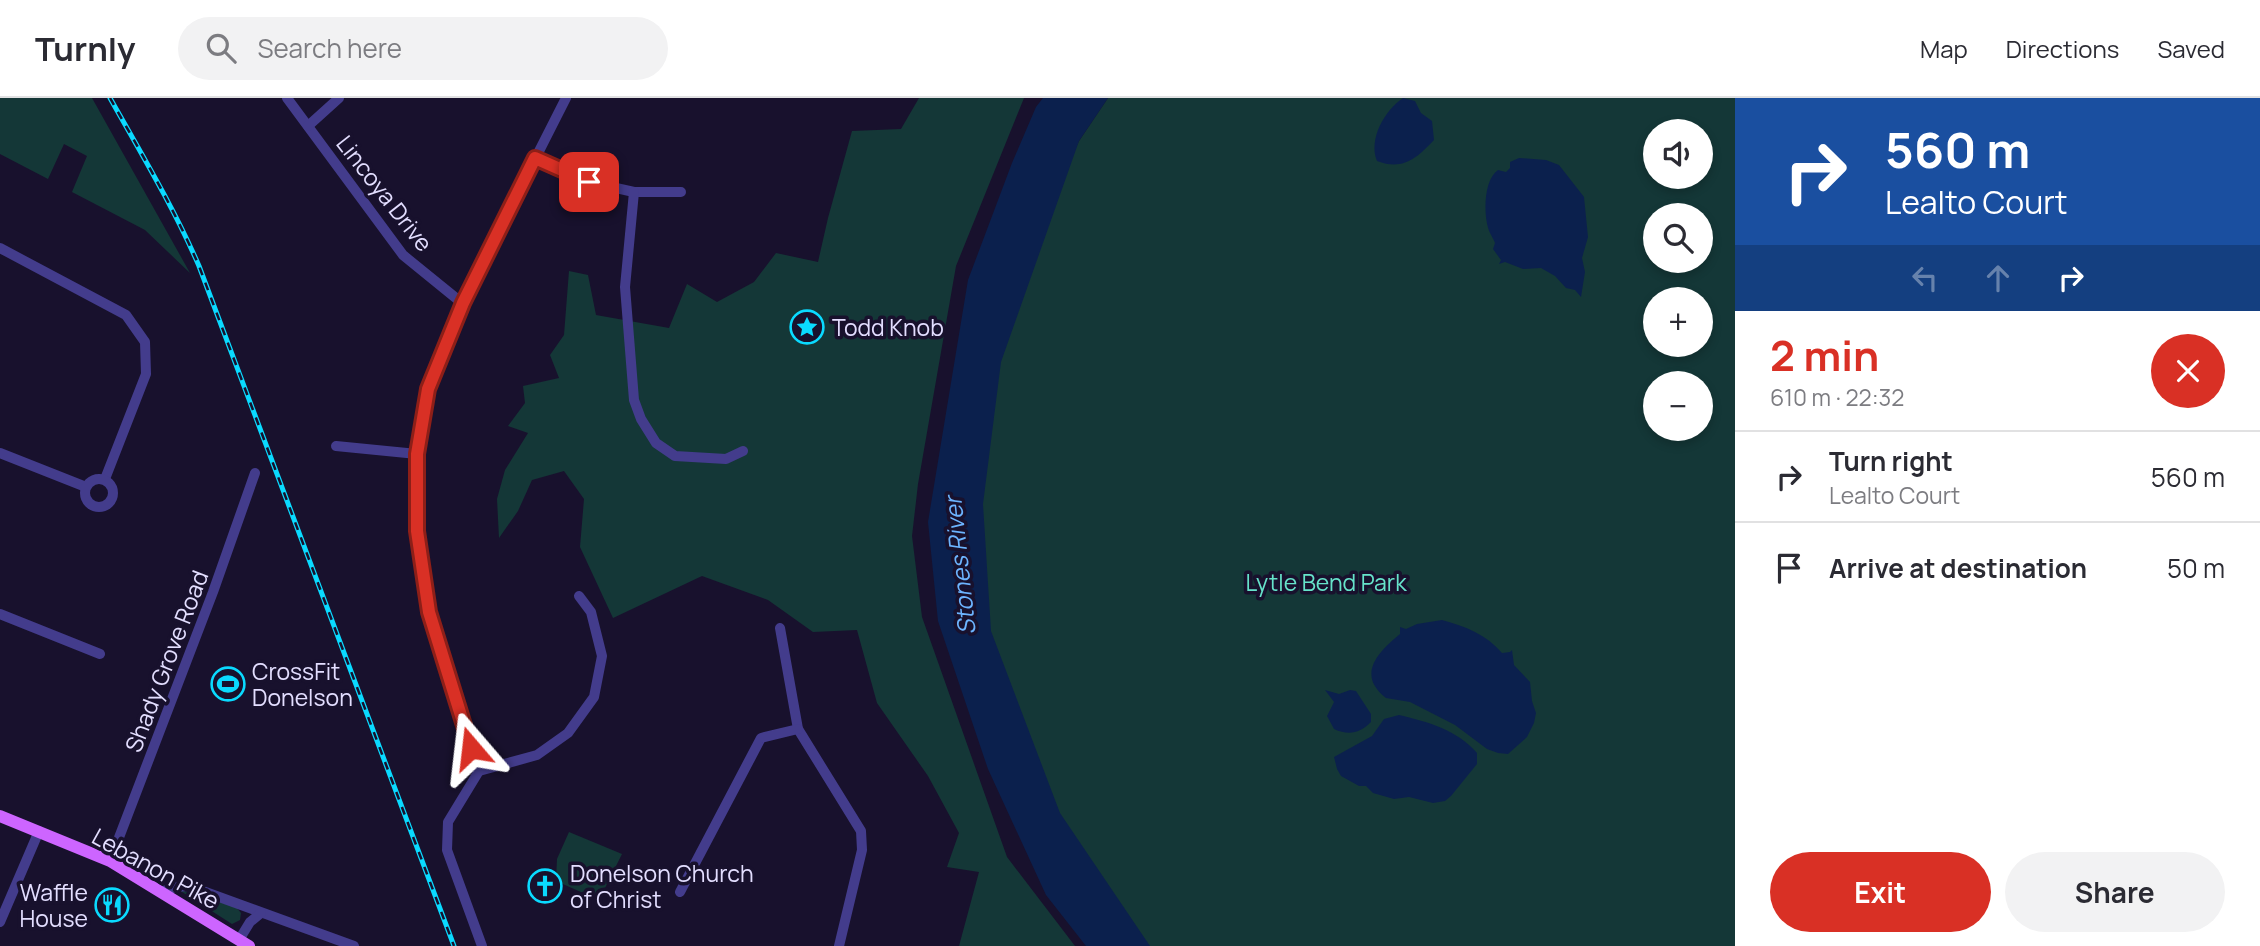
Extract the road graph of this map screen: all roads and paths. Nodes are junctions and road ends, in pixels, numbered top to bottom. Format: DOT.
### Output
graph roads {
  1 [pos="287,98"];
  2 [pos="339,98"];
  3 [pos="566,98"];
  4 [pos="308,126"];
  5 [pos="535,158"];
  6 [pos="634,192"];
  7 [pos="681,192"];
  8 [pos="0,248"];
  9 [pos="463,303"];
  10 [pos="336,446"];
  11 [pos="743,451"];
  12 [pos="0,453"];
  13 [pos="417,454"];
  14 [pos="255,473"];
  15 [pos="105,480"];
  16 [pos="86,487"];
  17 [pos="579,596"];
  18 [pos="0,614"];
  19 [pos="780,628"];
  20 [pos="100,654"];
  21 [pos="798,729"];
  22 [pos="479,771"];
  23 [pos="0,816"];
  24 [pos="39,831"];
  25 [pos="110,861"];
  26 [pos="161,892"];
  27 [pos="680,892"];
  28 [pos="261,913"];
  29 [pos="0,922"];
  30 [pos="244,943"];
  31 [pos="354,946"];
  32 [pos="482,946"];
  33 [pos="839,946"];
  1 -- 4 [label="street, Lincoya Drive"];
  2 -- 4 [label="street"];
  3 -- 5 [label="street"];
  4 -- 9 [label="street, Lincoya Drive"];
  5 -- 6 [label="street"];
  5 -- 9 [label="street"];
  6 -- 7 [label="street"];
  6 -- 11 [label="street"];
  8 -- 15 [label="street"];
  9 -- 13 [label="street"];
  10 -- 13 [label="street"];
  12 -- 16 [label="street"];
  13 -- 22 [label="street"];
  14 -- 25 [label="street, Shady Grove Road"];
  15 -- 16 [label="street"];
  15 -- 16 [label="street"];
  17 -- 22 [label="street"];
  18 -- 20 [label="street"];
  19 -- 21 [label="street"];
  21 -- 27 [label="street"];
  21 -- 33 [label="street"];
  22 -- 32 [label="street"];
  23 -- 24 [label="main road, Lebanon Pike"];
  24 -- 25 [label="main road, Lebanon Pike"];
  24 -- 29 [label="street"];
  25 -- 26 [label="main road, Lebanon Pike"];
  26 -- 28 [label="street"];
  26 -- 30 [label="main road, Lebanon Pike"];
  28 -- 30 [label="street"];
  28 -- 31 [label="street"];
}
